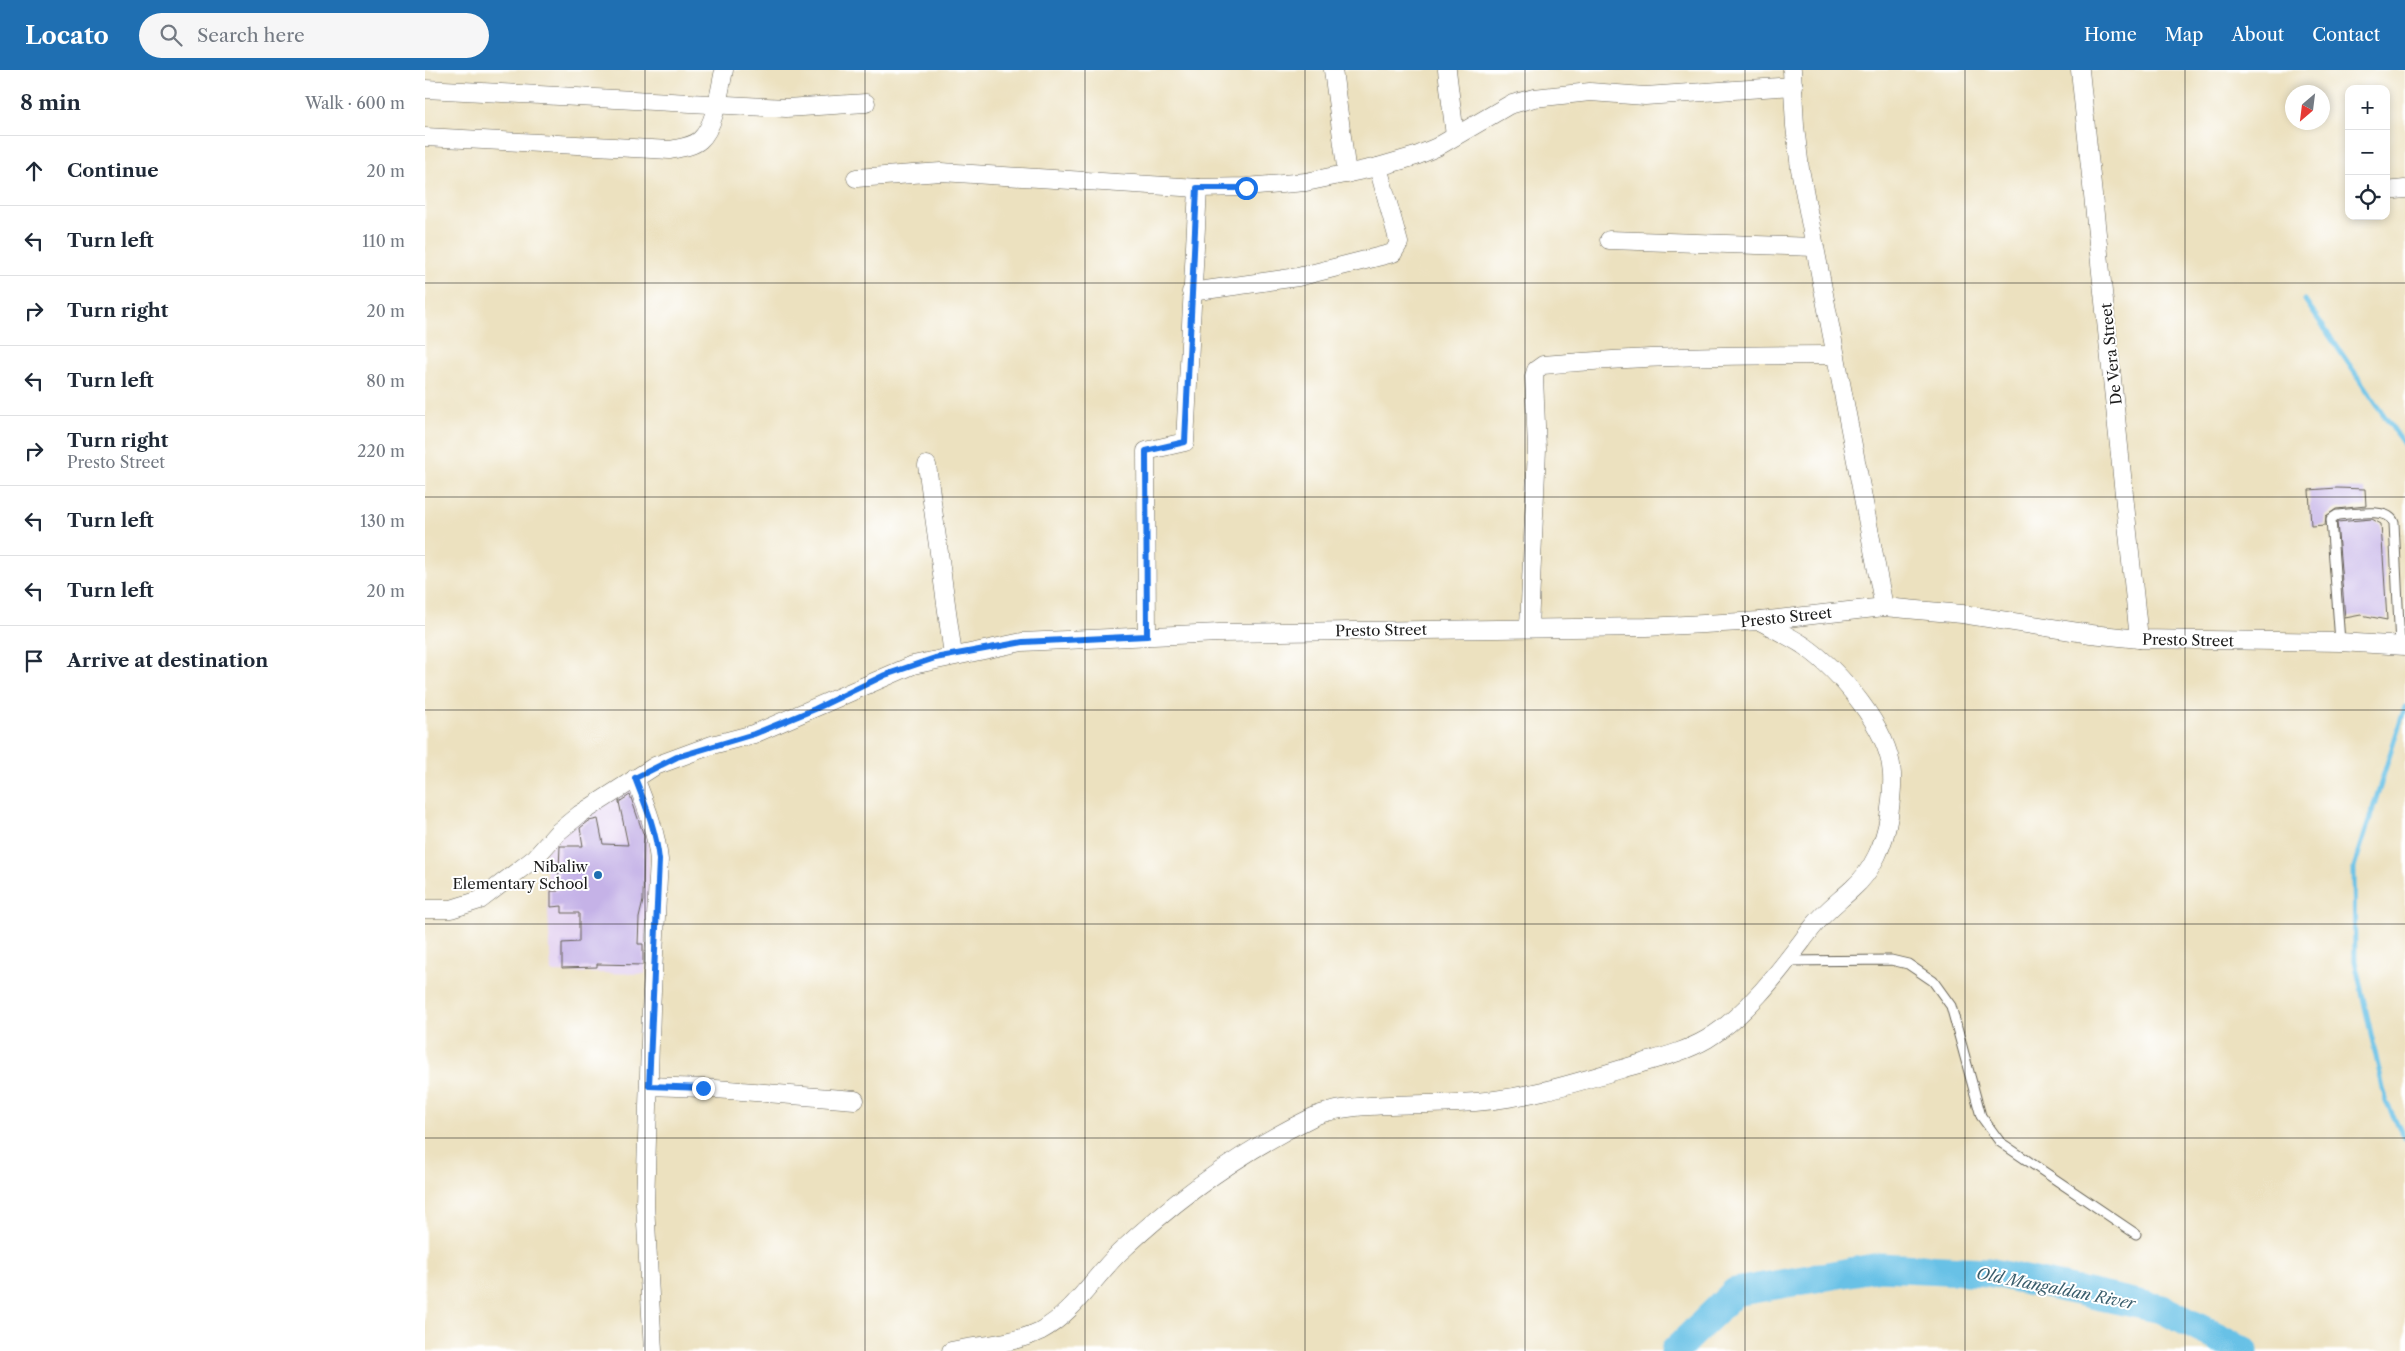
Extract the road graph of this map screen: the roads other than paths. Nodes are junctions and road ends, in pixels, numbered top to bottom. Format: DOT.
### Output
graph roads {
  1 [pos="724,70"];
  2 [pos="1333,70"];
  3 [pos="1447,70"];
  4 [pos="2080,70"];
  5 [pos="1793,78"];
  6 [pos="425,89"];
  7 [pos="866,103"];
  8 [pos="717,105"];
  9 [pos="1455,136"];
  10 [pos="425,137"];
  11 [pos="1378,167"];
  12 [pos="1347,174"];
  13 [pos="856,178"];
  14 [pos="1197,188"];
  15 [pos="2405,189"];
  16 [pos="2390,191"];
  17 [pos="1609,240"];
  18 [pos="1814,246"];
  19 [pos="1191,292"];
  20 [pos="1835,355"];
  21 [pos="927,464"];
  22 [pos="1883,607"];
  23 [pos="1760,621"];
  24 [pos="1529,627"];
  25 [pos="1147,636"];
  26 [pos="2139,638"];
  27 [pos="2340,642"];
  28 [pos="2402,646"];
  29 [pos="953,656"];
  30 [pos="635,778"];
  31 [pos="425,910"];
  32 [pos="1786,961"];
  33 [pos="649,1086"];
  34 [pos="855,1100"];
  35 [pos="2136,1234"];
  36 [pos="984,1348"];
  37 [pos="653,1351"];
  38 [pos="951,1351"];
  1 -- 8 [label="street"];
  2 -- 12 [label="street"];
  3 -- 9 [label="street"];
  4 -- 26 [label="street, De Vera Street"];
  5 -- 9 [label="street"];
  5 -- 18 [label="street"];
  6 -- 8 [label="street"];
  7 -- 8 [label="street"];
  8 -- 10 [label="street"];
  9 -- 11 [label="street"];
  11 -- 12 [label="street"];
  11 -- 19 [label="street"];
  12 -- 14 [label="street"];
  13 -- 14 [label="street"];
  14 -- 19 [label="street"];
  15 -- 16 [label="street"];
  17 -- 18 [label="street"];
  18 -- 20 [label="street"];
  19 -- 25 [label="street"];
  20 -- 22 [label="street"];
  20 -- 24 [label="street"];
  21 -- 29 [label="street"];
  22 -- 23 [label="street, Presto Street"];
  22 -- 26 [label="street, Presto Street"];
  23 -- 24 [label="street, Presto Street"];
  23 -- 32 [label="street"];
  24 -- 25 [label="street, Presto Street"];
  25 -- 29 [label="street, Presto Street"];
  26 -- 27 [label="street, Presto Street"];
  27 -- 28 [label="street, Presto Street"];
  27 -- 28 [label="lane"];
  29 -- 30 [label="street, Presto Street"];
  30 -- 31 [label="street, Presto Street"];
  30 -- 33 [label="street"];
  32 -- 35 [label="lane"];
  32 -- 36 [label="street"];
  33 -- 34 [label="street"];
  33 -- 37 [label="street"];
  36 -- 38 [label="street"];
}
